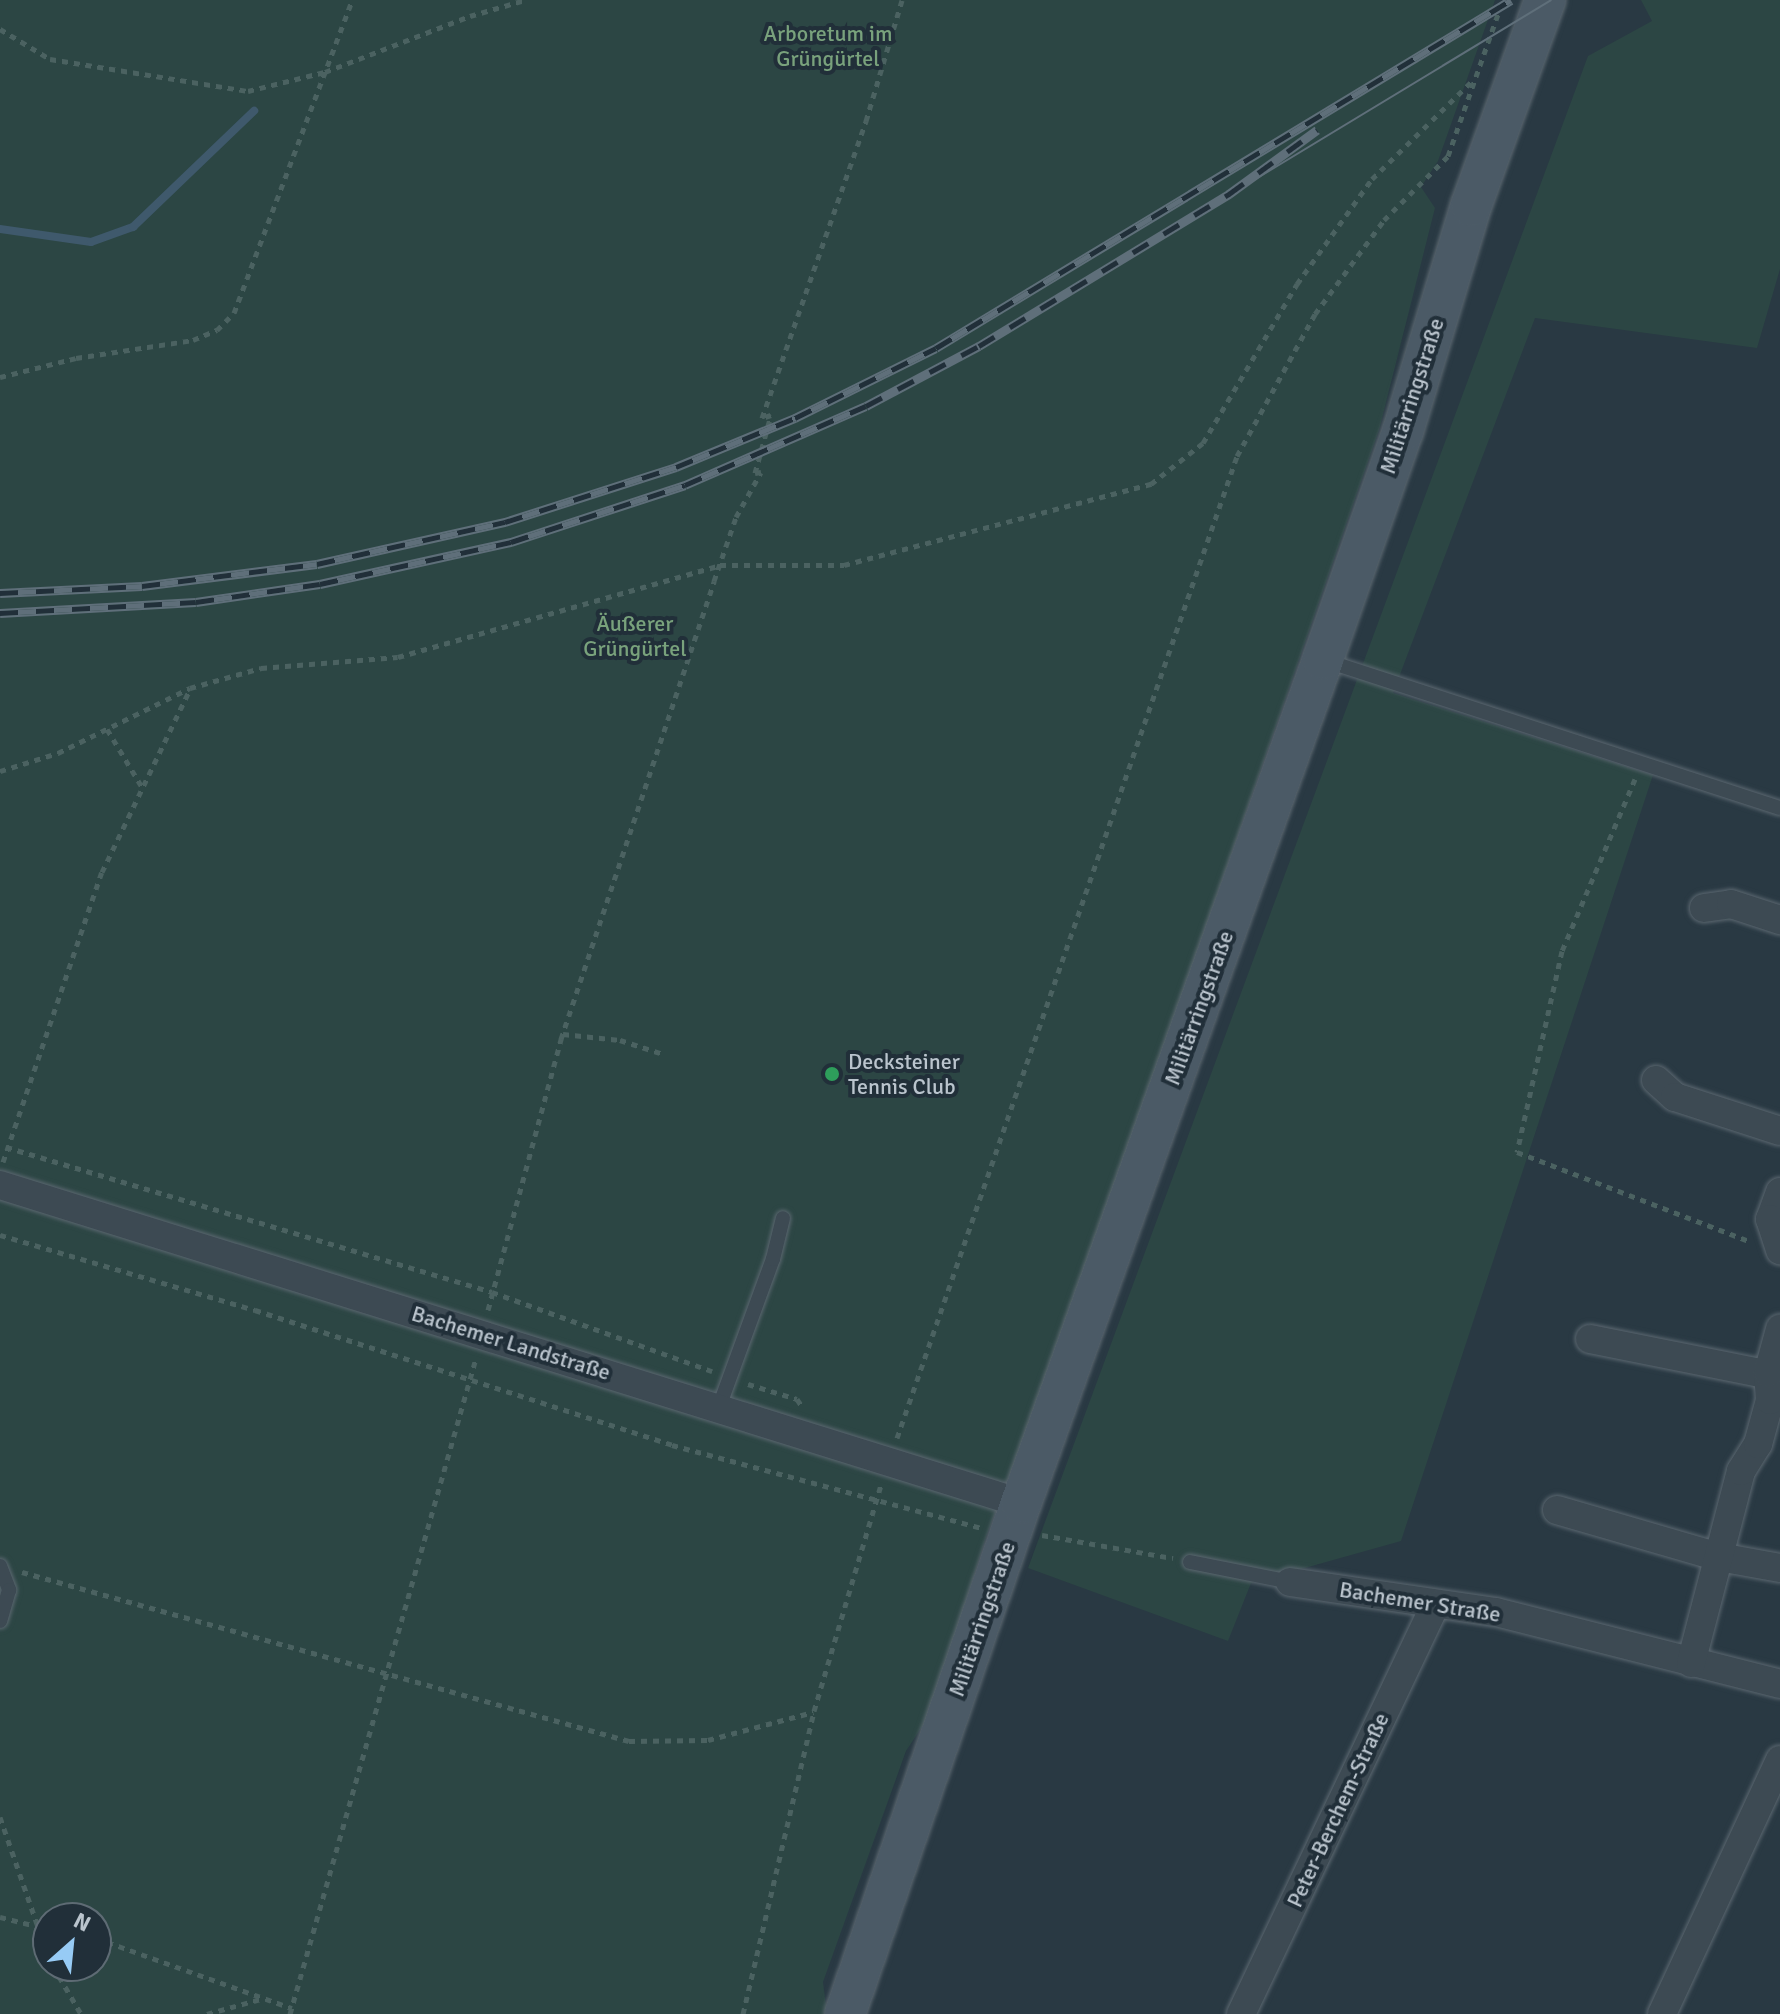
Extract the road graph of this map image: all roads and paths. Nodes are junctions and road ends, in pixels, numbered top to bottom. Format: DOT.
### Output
graph roads {
  1 [pos="352,0"];
  2 [pos="525,0"];
  3 [pos="1503,0"];
  4 [pos="1545,0"];
  5 [pos="901,1"];
  6 [pos="0,29"];
  7 [pos="325,72"];
  8 [pos="1474,79"];
  9 [pos="0,377"];
  10 [pos="720,565"];
  11 [pos="1323,659"];
  12 [pos="190,688"];
  13 [pos="107,729"];
  14 [pos="1644,764"];
  15 [pos="0,771"];
  16 [pos="143,788"];
  17 [pos="1780,808"];
  18 [pos="1704,908"];
  19 [pos="1780,920"];
  20 [pos="563,1034"];
  21 [pos="663,1054"];
  22 [pos="1656,1080"];
  23 [pos="1780,1131"];
  24 [pos="6,1147"];
  25 [pos="0,1177"];
  26 [pos="0,1185"];
  27 [pos="1780,1192"];
  28 [pos="783,1218"];
  29 [pos="0,1235"];
  30 [pos="1769,1247"];
  31 [pos="492,1292"];
  32 [pos="1780,1329"];
  33 [pos="481,1334"];
  34 [pos="1590,1339"];
  35 [pos="1774,1375"];
  36 [pos="729,1378"];
  37 [pos="472,1379"];
  38 [pos="719,1407"];
  39 [pos="828,1440"];
  40 [pos="890,1460"];
  41 [pos="877,1499"];
  42 [pos="1557,1510"];
  43 [pos="1016,1519"];
  44 [pos="1056,1535"];
  45 [pos="1719,1557"];
  46 [pos="1190,1562"];
  47 [pos="1,1567"];
  48 [pos="1780,1568"];
  49 [pos="1290,1582"];
  50 [pos="1435,1606"];
  51 [pos="0,1621"];
  52 [pos="1691,1663"];
  53 [pos="388,1673"];
  54 [pos="1780,1684"];
  55 [pos="814,1711"];
  56 [pos="1780,1760"];
  57 [pos="0,1817"];
  58 [pos="32,1916"];
  59 [pos="0,1917"];
  60 [pos="32,1927"];
  61 [pos="112,1944"];
  62 [pos="62,1982"];
  63 [pos="265,1998"];
  64 [pos="291,2011"];
  65 [pos="81,2014"];
  66 [pos="207,2014"];
  67 [pos="743,2014"];
  68 [pos="845,2014"];
  69 [pos="1241,2014"];
  70 [pos="1662,2014"];
  1 -- 7 [label="path"];
  2 -- 7 [label="path"];
  3 -- 8 [label="path"];
  4 -- 11 [label="main road, Militärringstraße"];
  5 -- 10 [label="path"];
  6 -- 7 [label="path"];
  7 -- 9 [label="path"];
  8 -- 10 [label="path"];
  8 -- 40 [label="path"];
  10 -- 12 [label="path"];
  10 -- 20 [label="path"];
  11 -- 14 [label="lane"];
  11 -- 43 [label="main road, Militärringstraße"];
  12 -- 13 [label="path"];
  12 -- 16 [label="path"];
  13 -- 15 [label="path"];
  13 -- 16 [label="path"];
  14 -- 17 [label="lane"];
  14 -- 30 [label="path"];
  16 -- 24 [label="path"];
  18 -- 19 [label="street"];
  20 -- 21 [label="path"];
  20 -- 31 [label="path"];
  22 -- 23 [label="street"];
  24 -- 25 [label="path"];
  24 -- 31 [label="path"];
  26 -- 33 [label="street, Bachemer Landstraße"];
  27 -- 30 [label="street"];
  28 -- 36 [label="lane"];
  29 -- 37 [label="path"];
  31 -- 33 [label="path"];
  31 -- 36 [label="path"];
  32 -- 35 [label="street"];
  33 -- 37 [label="path"];
  33 -- 38 [label="street, Bachemer Landstraße"];
  34 -- 35 [label="street"];
  35 -- 45 [label="street"];
  36 -- 38 [label="lane"];
  36 -- 39 [label="path"];
  37 -- 41 [label="path"];
  37 -- 53 [label="path"];
  38 -- 39 [label="street, Bachemer Landstraße"];
  39 -- 40 [label="street, Bachemer Landstraße"];
  40 -- 41 [label="path"];
  40 -- 43 [label="street, Bachemer Landstraße"];
  41 -- 43 [label="path"];
  41 -- 55 [label="path"];
  42 -- 45 [label="street"];
  43 -- 68 [label="main road, Militärringstraße"];
  44 -- 46 [label="path"];
  45 -- 48 [label="street"];
  45 -- 52 [label="street"];
  46 -- 49 [label="lane, Bachemer Straße"];
  47 -- 51 [label="lane"];
  47 -- 53 [label="path"];
  49 -- 50 [label="street, Bachemer Straße"];
  50 -- 52 [label="street, Bachemer Straße"];
  50 -- 69 [label="street, Peter-Berchem-Straße"];
  52 -- 54 [label="street, Bachemer Straße"];
  53 -- 55 [label="path"];
  53 -- 64 [label="path"];
  55 -- 67 [label="path"];
  56 -- 70 [label="street"];
  57 -- 58 [label="path"];
  59 -- 60 [label="path"];
  61 -- 63 [label="path"];
  62 -- 65 [label="path"];
  63 -- 64 [label="path"];
  63 -- 66 [label="path"];
}
